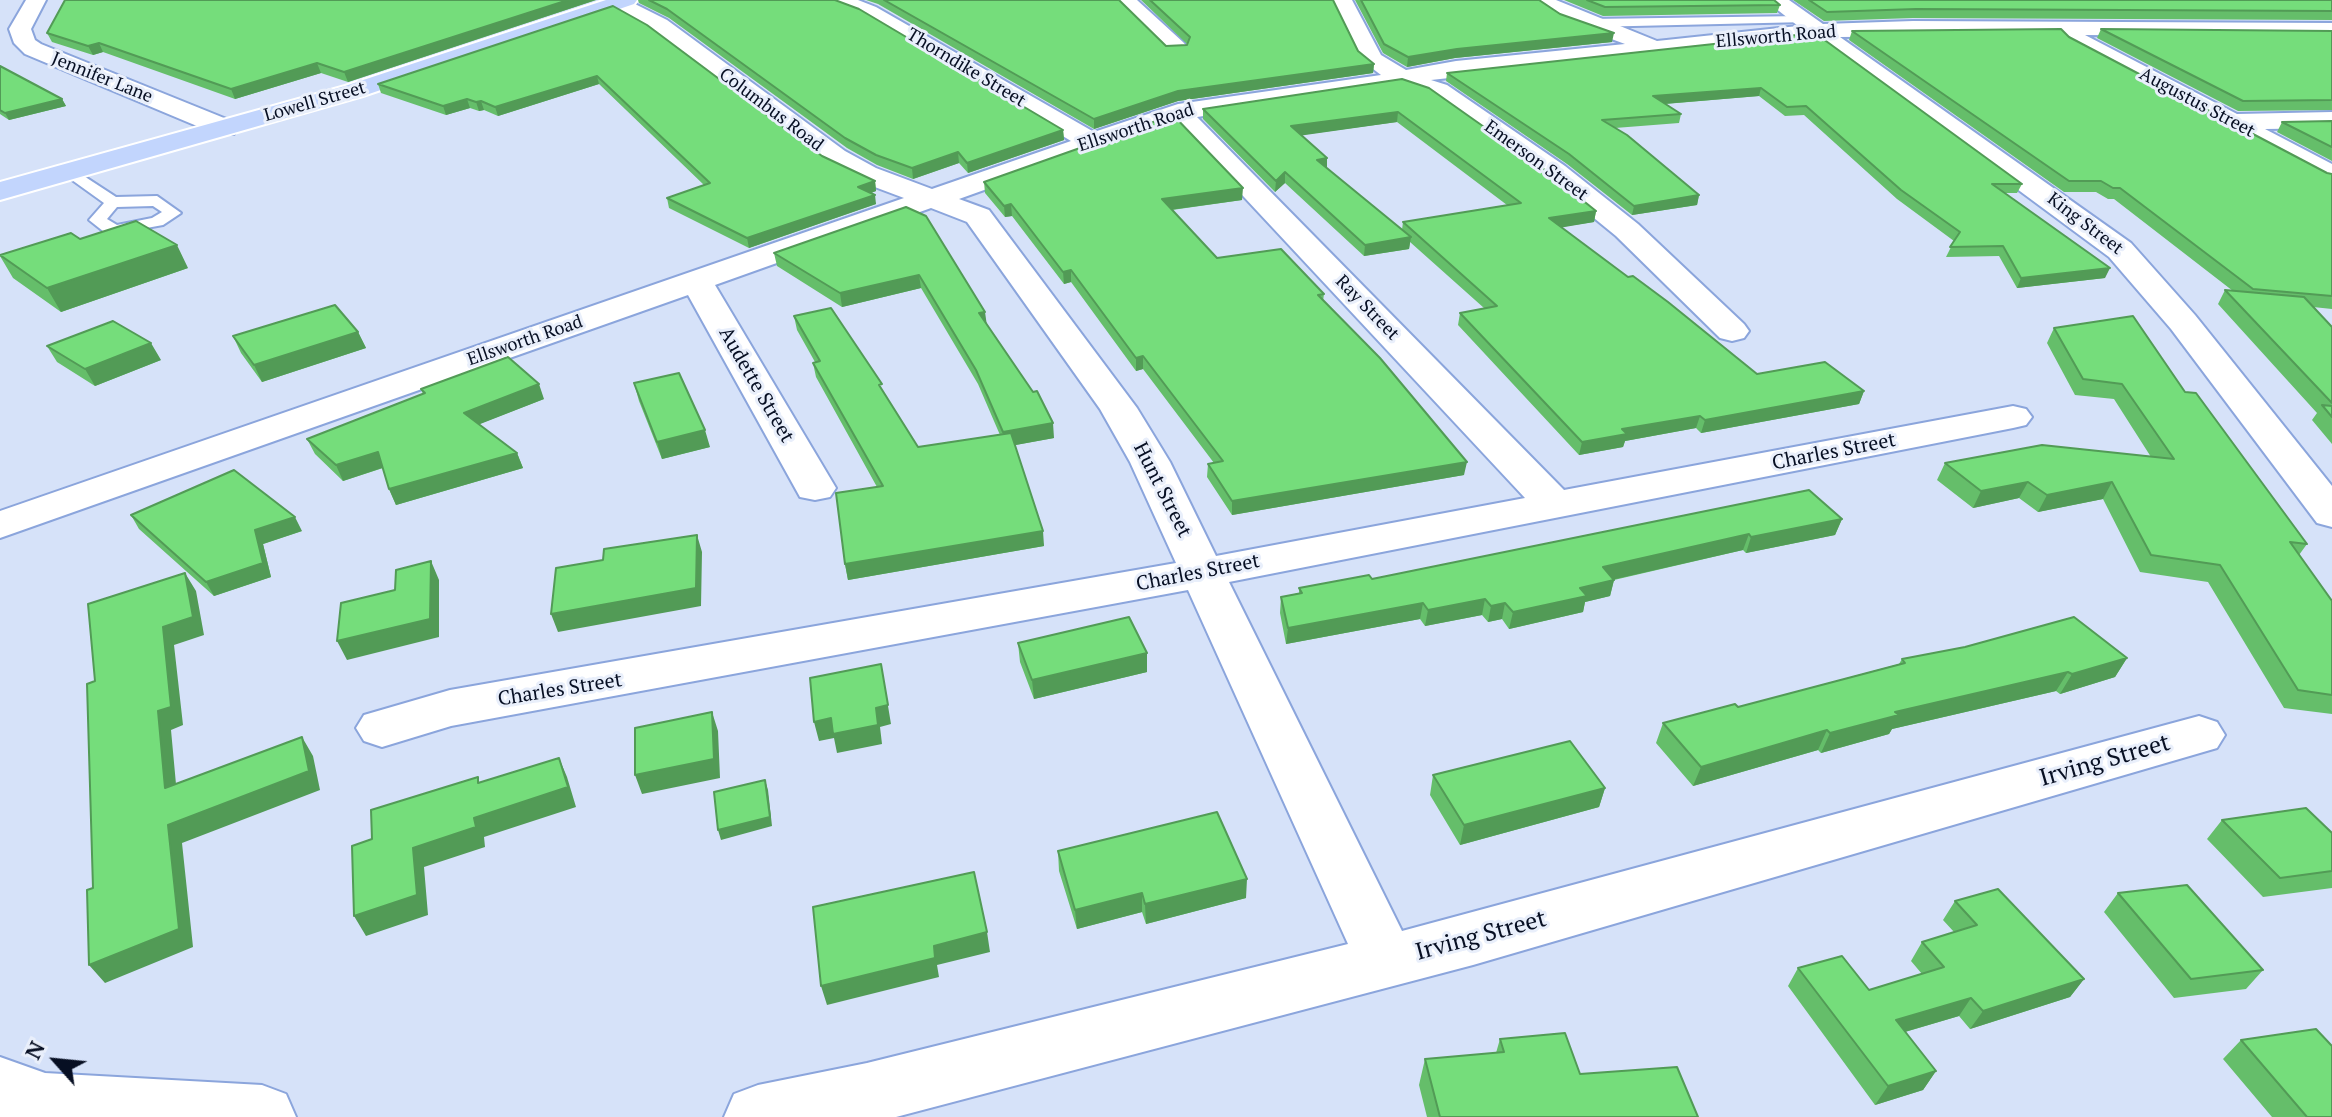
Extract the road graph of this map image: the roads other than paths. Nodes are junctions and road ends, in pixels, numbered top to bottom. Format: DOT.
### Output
graph roads {
  1 [pos="36,0"];
  2 [pos="839,0"];
  3 [pos="1125,0"];
  4 [pos="1342,0"];
  5 [pos="1540,0"];
  6 [pos="1775,0"];
  7 [pos="622,2"];
  8 [pos="2034,7"];
  9 [pos="1590,23"];
  10 [pos="1811,26"];
  11 [pos="2063,29"];
  12 [pos="2332,30"];
  13 [pos="1176,48"];
  14 [pos="1659,48"];
  15 [pos="1401,78"];
  16 [pos="1178,112"];
  17 [pos="2332,120"];
  18 [pos="2230,122"];
  19 [pos="225,128"];
  20 [pos="1090,141"];
  21 [pos="70,172"];
  22 [pos="2332,175"];
  23 [pos="0,191"];
  24 [pos="935,198"];
  25 [pos="113,202"];
  26 [pos="696,281"];
  27 [pos="1732,331"];
  28 [pos="2013,417"];
  29 [pos="815,488"];
  30 [pos="1555,505"];
  31 [pos="2332,514"];
  32 [pos="0,526"];
  33 [pos="1202,573"];
  34 [pos="382,728"];
  35 [pos="2199,735"];
  36 [pos="1386,961"];
  37 [pos="7,1100"];
  38 [pos="262,1117"];
  39 [pos="758,1117"];
  1 -- 19 [label="street, Jennifer Lane"];
  2 -- 20 [label="street, Thorndike Street"];
  3 -- 13 [label="street"];
  4 -- 15 [label="street, Emerson Street"];
  5 -- 9 [label="street"];
  6 -- 10 [label="street, King Street"];
  7 -- 19 [label="main road, Lowell Street"];
  7 -- 24 [label="street, Columbus Road"];
  8 -- 11 [label="street, Augustus Street"];
  9 -- 10 [label="lane"];
  9 -- 14 [label="street"];
  10 -- 11 [label="street, Ellsworth Road"];
  10 -- 14 [label="street, Ellsworth Road"];
  10 -- 31 [label="street, King Street"];
  11 -- 12 [label="street, Ellsworth Road"];
  11 -- 18 [label="street, Augustus Street"];
  14 -- 15 [label="street, Ellsworth Road"];
  15 -- 16 [label="street, Ellsworth Road"];
  15 -- 27 [label="street, Emerson Street"];
  16 -- 20 [label="street, Ellsworth Road"];
  16 -- 30 [label="street, Ray Street"];
  17 -- 18 [label="street"];
  18 -- 22 [label="street, Augustus Street"];
  19 -- 21 [label="main road, Lowell Street"];
  20 -- 24 [label="street, Ellsworth Road"];
  21 -- 23 [label="main road, Lowell Street"];
  21 -- 25 [label="lane"];
  24 -- 26 [label="street, Ellsworth Road"];
  24 -- 33 [label="street, Hunt Street"];
  26 -- 29 [label="street, Audette Street"];
  26 -- 32 [label="street, Ellsworth Road"];
  28 -- 30 [label="street, Charles Street"];
  30 -- 33 [label="street, Charles Street"];
  33 -- 34 [label="street, Charles Street"];
  33 -- 36 [label="street, Hunt Street"];
  35 -- 36 [label="street, Irving Street"];
  36 -- 39 [label="street, Irving Street"];
  37 -- 38 [label="street"];
}
